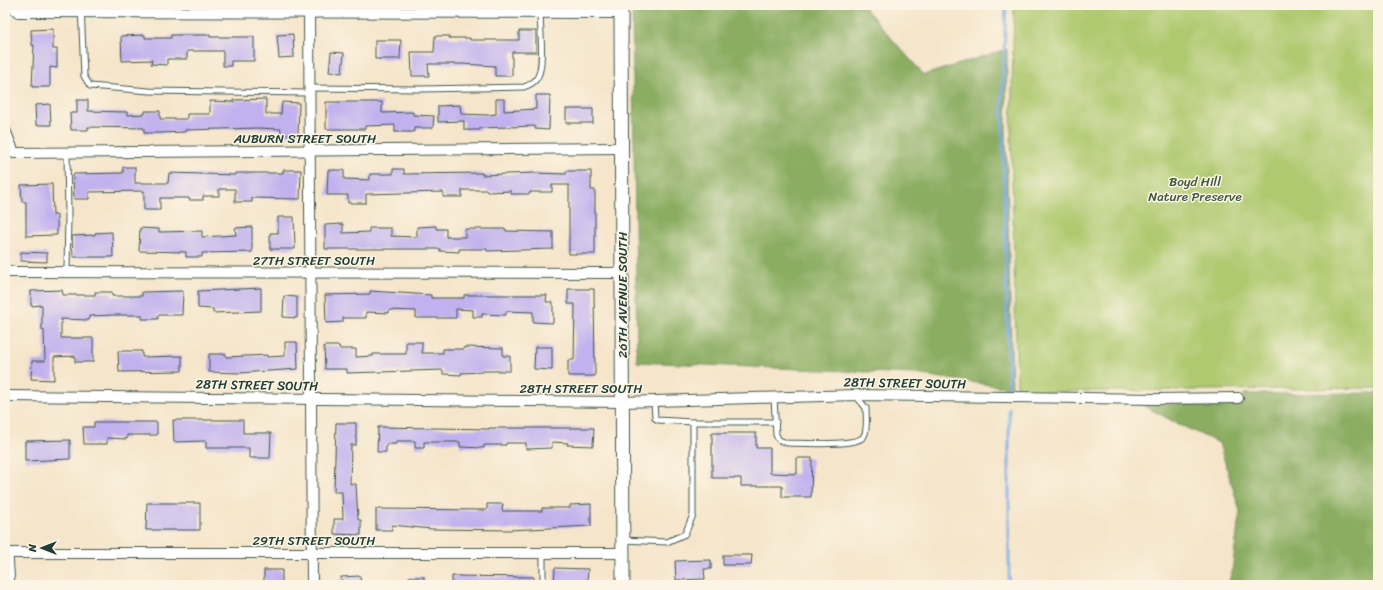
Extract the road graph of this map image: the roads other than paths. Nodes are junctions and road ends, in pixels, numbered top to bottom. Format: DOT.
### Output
graph roads {
  1 [pos="10,5"];
  2 [pos="81,8"];
  3 [pos="310,9"];
  4 [pos="621,9"];
  5 [pos="540,13"];
  6 [pos="310,90"];
  7 [pos="5,130"];
  8 [pos="622,148"];
  9 [pos="310,152"];
  10 [pos="67,153"];
  11 [pos="5,272"];
  12 [pos="67,272"];
  13 [pos="622,273"];
  14 [pos="311,274"];
  15 [pos="856,395"];
  16 [pos="5,396"];
  17 [pos="774,396"];
  18 [pos="1238,398"];
  19 [pos="312,399"];
  20 [pos="623,402"];
  21 [pos="654,402"];
  22 [pos="693,422"];
  23 [pos="776,422"];
  24 [pos="623,547"];
  25 [pos="312,553"];
  26 [pos="543,553"];
  27 [pos="5,554"];
  28 [pos="7,585"];
  29 [pos="312,585"];
  30 [pos="543,585"];
  31 [pos="623,585"];
  1 -- 2 [label="street"];
  2 -- 3 [label="street"];
  2 -- 6 [label="lane"];
  3 -- 5 [label="street"];
  3 -- 6 [label="street"];
  4 -- 5 [label="street"];
  4 -- 8 [label="street, 26TH AVENUE SOUTH"];
  5 -- 6 [label="lane"];
  6 -- 9 [label="street"];
  7 -- 10 [label="street, AUBURN STREET SOUTH"];
  8 -- 9 [label="street, AUBURN STREET SOUTH"];
  8 -- 13 [label="street, 26TH AVENUE SOUTH"];
  9 -- 10 [label="street, AUBURN STREET SOUTH"];
  9 -- 14 [label="street"];
  10 -- 12 [label="lane"];
  11 -- 12 [label="street, 27TH STREET SOUTH"];
  12 -- 14 [label="street, 27TH STREET SOUTH"];
  13 -- 14 [label="street, 27TH STREET SOUTH"];
  13 -- 20 [label="street, 26TH AVENUE SOUTH"];
  14 -- 19 [label="street"];
  15 -- 17 [label="street, 28TH STREET SOUTH"];
  15 -- 18 [label="street, 28TH STREET SOUTH"];
  15 -- 23 [label="lane"];
  16 -- 19 [label="street, 28TH STREET SOUTH"];
  17 -- 21 [label="street, 28TH STREET SOUTH"];
  17 -- 23 [label="lane"];
  19 -- 20 [label="street, 28TH STREET SOUTH"];
  19 -- 25 [label="street"];
  20 -- 21 [label="street, 28TH STREET SOUTH"];
  20 -- 24 [label="street, 26TH AVENUE SOUTH"];
  21 -- 22 [label="lane"];
  22 -- 23 [label="lane"];
  22 -- 24 [label="lane"];
  24 -- 26 [label="street, 29TH STREET SOUTH"];
  24 -- 31 [label="street, 26TH AVENUE SOUTH"];
  25 -- 26 [label="street, 29TH STREET SOUTH"];
  25 -- 27 [label="street, 29TH STREET SOUTH"];
  25 -- 29 [label="street"];
  26 -- 30 [label="lane"];
  27 -- 28 [label="main road"];
}
